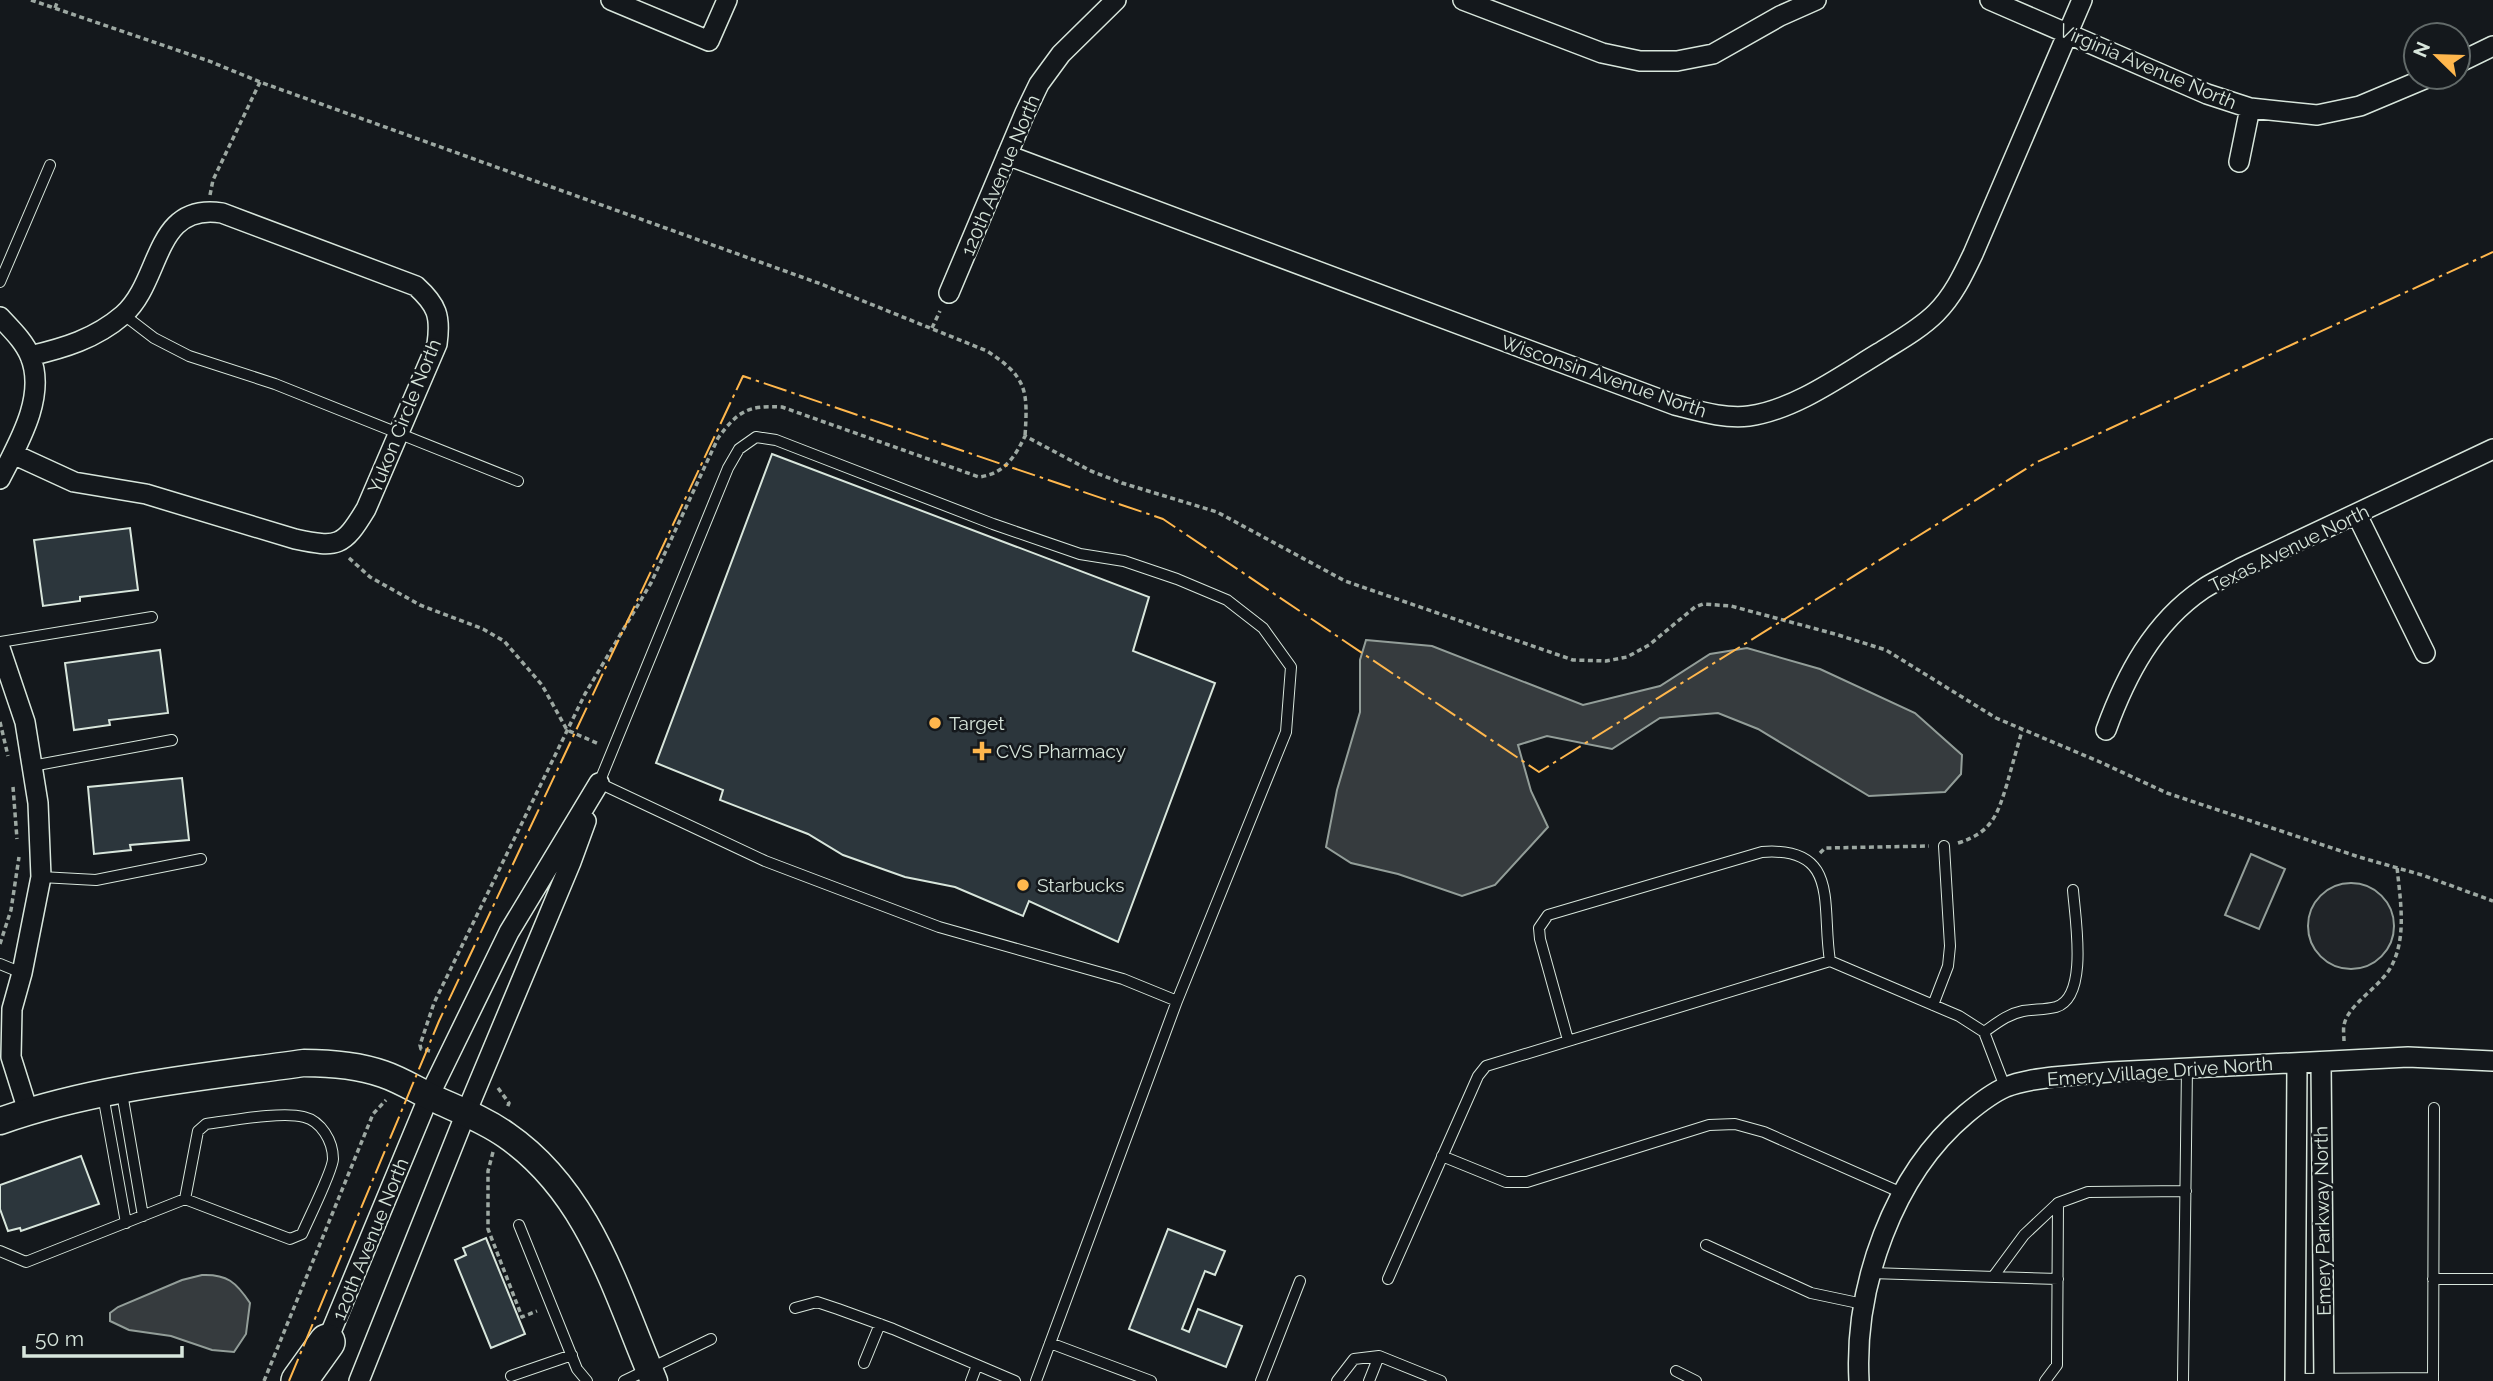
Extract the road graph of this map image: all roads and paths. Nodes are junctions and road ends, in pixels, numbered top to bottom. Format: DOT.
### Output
graph roads {
  1 [pos="31,0"];
  2 [pos="58,0"];
  3 [pos="611,0"];
  4 [pos="727,0"];
  5 [pos="1116,0"];
  6 [pos="1463,0"];
  7 [pos="1816,0"];
  8 [pos="1990,0"];
  9 [pos="2082,0"];
  10 [pos="55,8"];
  11 [pos="2068,32"];
  12 [pos="2493,46"];
  13 [pos="2472,56"];
  14 [pos="260,82"];
  15 [pos="2402,88"];
  16 [pos="2250,108"];
  17 [pos="1007,155"];
  18 [pos="2239,162"];
  19 [pos="50,165"];
  20 [pos="206,210"];
  21 [pos="0,282"];
  22 [pos="949,293"];
  23 [pos="124,315"];
  24 [pos="0,317"];
  25 [pos="30,356"];
  26 [pos="398,432"];
  27 [pos="1025,436"];
  28 [pos="2493,449"];
  29 [pos="13,454"];
  30 [pos="0,479"];
  31 [pos="518,481"];
  32 [pos="2357,515"];
  33 [pos="335,544"];
  34 [pos="152,617"];
  35 [pos="0,642"];
  36 [pos="0,649"];
  37 [pos="2425,653"];
  38 [pos="0,722"];
  39 [pos="567,730"];
  40 [pos="2106,730"];
  41 [pos="2022,731"];
  42 [pos="172,740"];
  43 [pos="612,750"];
  44 [pos="9,760"];
  45 [pos="32,766"];
  46 [pos="599,783"];
  47 [pos="13,786"];
  48 [pos="18,841"];
  49 [pos="1944,846"];
  50 [pos="19,855"];
  51 [pos="201,859"];
  52 [pos="1810,861"];
  53 [pos="2397,867"];
  54 [pos="41,877"];
  55 [pos="2073,890"];
  56 [pos="2493,901"];
  57 [pos="0,944"];
  58 [pos="1830,961"];
  59 [pos="0,964"];
  60 [pos="22,973"];
  61 [pos="1177,1001"];
  62 [pos="1933,1004"];
  63 [pos="1984,1032"];
  64 [pos="1568,1040"];
  65 [pos="429,1051"];
  66 [pos="2343,1061"];
  67 [pos="2493,1061"];
  68 [pos="2321,1062"];
  69 [pos="2297,1063"];
  70 [pos="2187,1067"];
  71 [pos="2005,1087"];
  72 [pos="112,1093"];
  73 [pos="429,1096"];
  74 [pos="2434,1108"];
  75 [pos="28,1111"];
  76 [pos="466,1113"];
  77 [pos="373,1114"];
  78 [pos="0,1121"];
  79 [pos="1442,1156"];
  80 [pos="488,1171"];
  81 [pos="2186,1191"];
  82 [pos="1902,1194"];
  83 [pos="185,1199"];
  84 [pos="2058,1203"];
  85 [pos="143,1216"];
  86 [pos="127,1223"];
  87 [pos="519,1225"];
  88 [pos="1706,1245"];
  89 [pos="0,1251"];
  90 [pos="1870,1273"];
  91 [pos="1993,1277"];
  92 [pos="1388,1279"];
  93 [pos="2058,1279"];
  94 [pos="2433,1279"];
  95 [pos="2493,1279"];
  96 [pos="1300,1281"];
  97 [pos="1863,1304"];
  98 [pos="552,1305"];
  99 [pos="795,1308"];
  100 [pos="880,1324"];
  101 [pos="711,1339"];
  102 [pos="327,1342"];
  103 [pos="1050,1343"];
  104 [pos="572,1355"];
  105 [pos="1378,1356"];
  106 [pos="864,1363"];
  107 [pos="977,1365"];
  108 [pos="1676,1371"];
  109 [pos="651,1375"];
  110 [pos="511,1376"];
  111 [pos="2433,1379"];
  112 [pos="2295,1380"];
  113 [pos="2324,1380"];
  114 [pos="264,1381"];
  115 [pos="299,1381"];
  116 [pos="311,1381"];
  117 [pos="359,1381"];
  118 [pos="587,1381"];
  119 [pos="624,1381"];
  120 [pos="971,1381"];
  121 [pos="1015,1381"];
  122 [pos="1035,1381"];
  123 [pos="1151,1381"];
  124 [pos="1261,1381"];
  125 [pos="1337,1381"];
  126 [pos="1369,1381"];
  127 [pos="1441,1381"];
  128 [pos="1696,1381"];
  129 [pos="1859,1381"];
  130 [pos="2045,1381"];
  131 [pos="2183,1381"];
  1 -- 10 [label="path"];
  2 -- 10 [label="path"];
  3 -- 4 [label="street"];
  5 -- 17 [label="street, 120th Avenue North"];
  6 -- 7 [label="street"];
  8 -- 11 [label="street, Virginia Avenue North"];
  9 -- 11 [label="street, Wisconsin Avenue North"];
  10 -- 14 [label="path"];
  11 -- 16 [label="street, Virginia Avenue North"];
  11 -- 17 [label="street, Wisconsin Avenue North"];
  12 -- 13 [label="street"];
  14 -- 20 [label="path"];
  14 -- 27 [label="path"];
  15 -- 16 [label="street, Virginia Avenue North"];
  16 -- 18 [label="street"];
  17 -- 22 [label="street, 120th Avenue North"];
  19 -- 21 [label="lane"];
  20 -- 23 [label="street"];
  20 -- 26 [label="street, Yukon Circle North"];
  23 -- 25 [label="street"];
  23 -- 26 [label="lane"];
  24 -- 25 [label="street"];
  25 -- 29 [label="street"];
  26 -- 31 [label="lane"];
  26 -- 33 [label="street, Yukon Circle North"];
  27 -- 39 [label="path"];
  27 -- 41 [label="path"];
  28 -- 32 [label="street, Texas Avenue North"];
  29 -- 30 [label="street"];
  29 -- 33 [label="street"];
  32 -- 37 [label="street"];
  32 -- 40 [label="street, Texas Avenue North"];
  33 -- 39 [label="path"];
  34 -- 35 [label="lane"];
  36 -- 45 [label="street"];
  38 -- 44 [label="path"];
  39 -- 43 [label="path"];
  39 -- 65 [label="path"];
  41 -- 49 [label="path"];
  41 -- 53 [label="path"];
  42 -- 45 [label="lane"];
  43 -- 46 [label="lane"];
  43 -- 61 [label="lane"];
  45 -- 54 [label="street"];
  46 -- 61 [label="lane"];
  46 -- 73 [label="street, 120th Avenue North"];
  46 -- 76 [label="street"];
  47 -- 48 [label="path"];
  49 -- 52 [label="path"];
  49 -- 62 [label="lane"];
  50 -- 57 [label="path"];
  51 -- 54 [label="lane"];
  52 -- 58 [label="lane"];
  52 -- 64 [label="lane"];
  53 -- 56 [label="path"];
  53 -- 66 [label="path"];
  54 -- 60 [label="street"];
  55 -- 63 [label="lane"];
  58 -- 62 [label="lane"];
  58 -- 64 [label="lane"];
  59 -- 60 [label="lane"];
  60 -- 75 [label="street"];
  61 -- 103 [label="lane"];
  62 -- 63 [label="lane"];
  63 -- 71 [label="lane"];
  64 -- 79 [label="lane"];
  66 -- 67 [label="street, Emery Village Drive North"];
  66 -- 68 [label="street, Emery Village Drive North"];
  68 -- 69 [label="street, Emery Village Drive North"];
  68 -- 113 [label="street, Emery Parkway North"];
  69 -- 70 [label="street, Emery Village Drive North"];
  69 -- 112 [label="street, Emery Parkway North"];
  70 -- 71 [label="street, Emery Village Drive North"];
  70 -- 81 [label="lane"];
  71 -- 82 [label="street, Emery Village Drive North"];
  72 -- 73 [label="street"];
  72 -- 75 [label="street"];
  72 -- 85 [label="lane"];
  72 -- 86 [label="lane"];
  73 -- 76 [label="street"];
  73 -- 102 [label="street, 120th Avenue North"];
  74 -- 94 [label="lane"];
  75 -- 78 [label="street"];
  76 -- 109 [label="street"];
  76 -- 117 [label="street"];
  77 -- 114 [label="path"];
  79 -- 82 [label="lane"];
  79 -- 92 [label="lane"];
  80 -- 98 [label="path"];
  81 -- 84 [label="lane"];
  81 -- 131 [label="lane"];
  82 -- 90 [label="street, Emery Village Drive North"];
  83 -- 83 [label="lane"];
  83 -- 85 [label="lane"];
  84 -- 91 [label="lane"];
  84 -- 93 [label="lane"];
  85 -- 86 [label="lane"];
  86 -- 89 [label="lane"];
  87 -- 98 [label="lane"];
  88 -- 97 [label="lane"];
  90 -- 91 [label="lane"];
  90 -- 97 [label="street, Emery Village Drive North"];
  91 -- 93 [label="lane"];
  93 -- 130 [label="lane"];
  94 -- 95 [label="lane"];
  94 -- 111 [label="lane"];
  96 -- 124 [label="lane"];
  97 -- 129 [label="street, Emery Village Drive North"];
  98 -- 104 [label="lane"];
  99 -- 100 [label="lane"];
  100 -- 106 [label="lane"];
  100 -- 107 [label="lane"];
  101 -- 109 [label="lane"];
  102 -- 115 [label="highway"];
  102 -- 116 [label="street, 120th Avenue North"];
  103 -- 122 [label="lane"];
  103 -- 123 [label="lane"];
  104 -- 110 [label="lane"];
  104 -- 118 [label="lane"];
  105 -- 125 [label="lane"];
  105 -- 126 [label="lane"];
  105 -- 127 [label="lane"];
  107 -- 120 [label="lane"];
  107 -- 121 [label="lane"];
  108 -- 128 [label="lane"];
  109 -- 119 [label="lane"];
  111 -- 113 [label="lane"];
  112 -- 113 [label="lane"];
}
